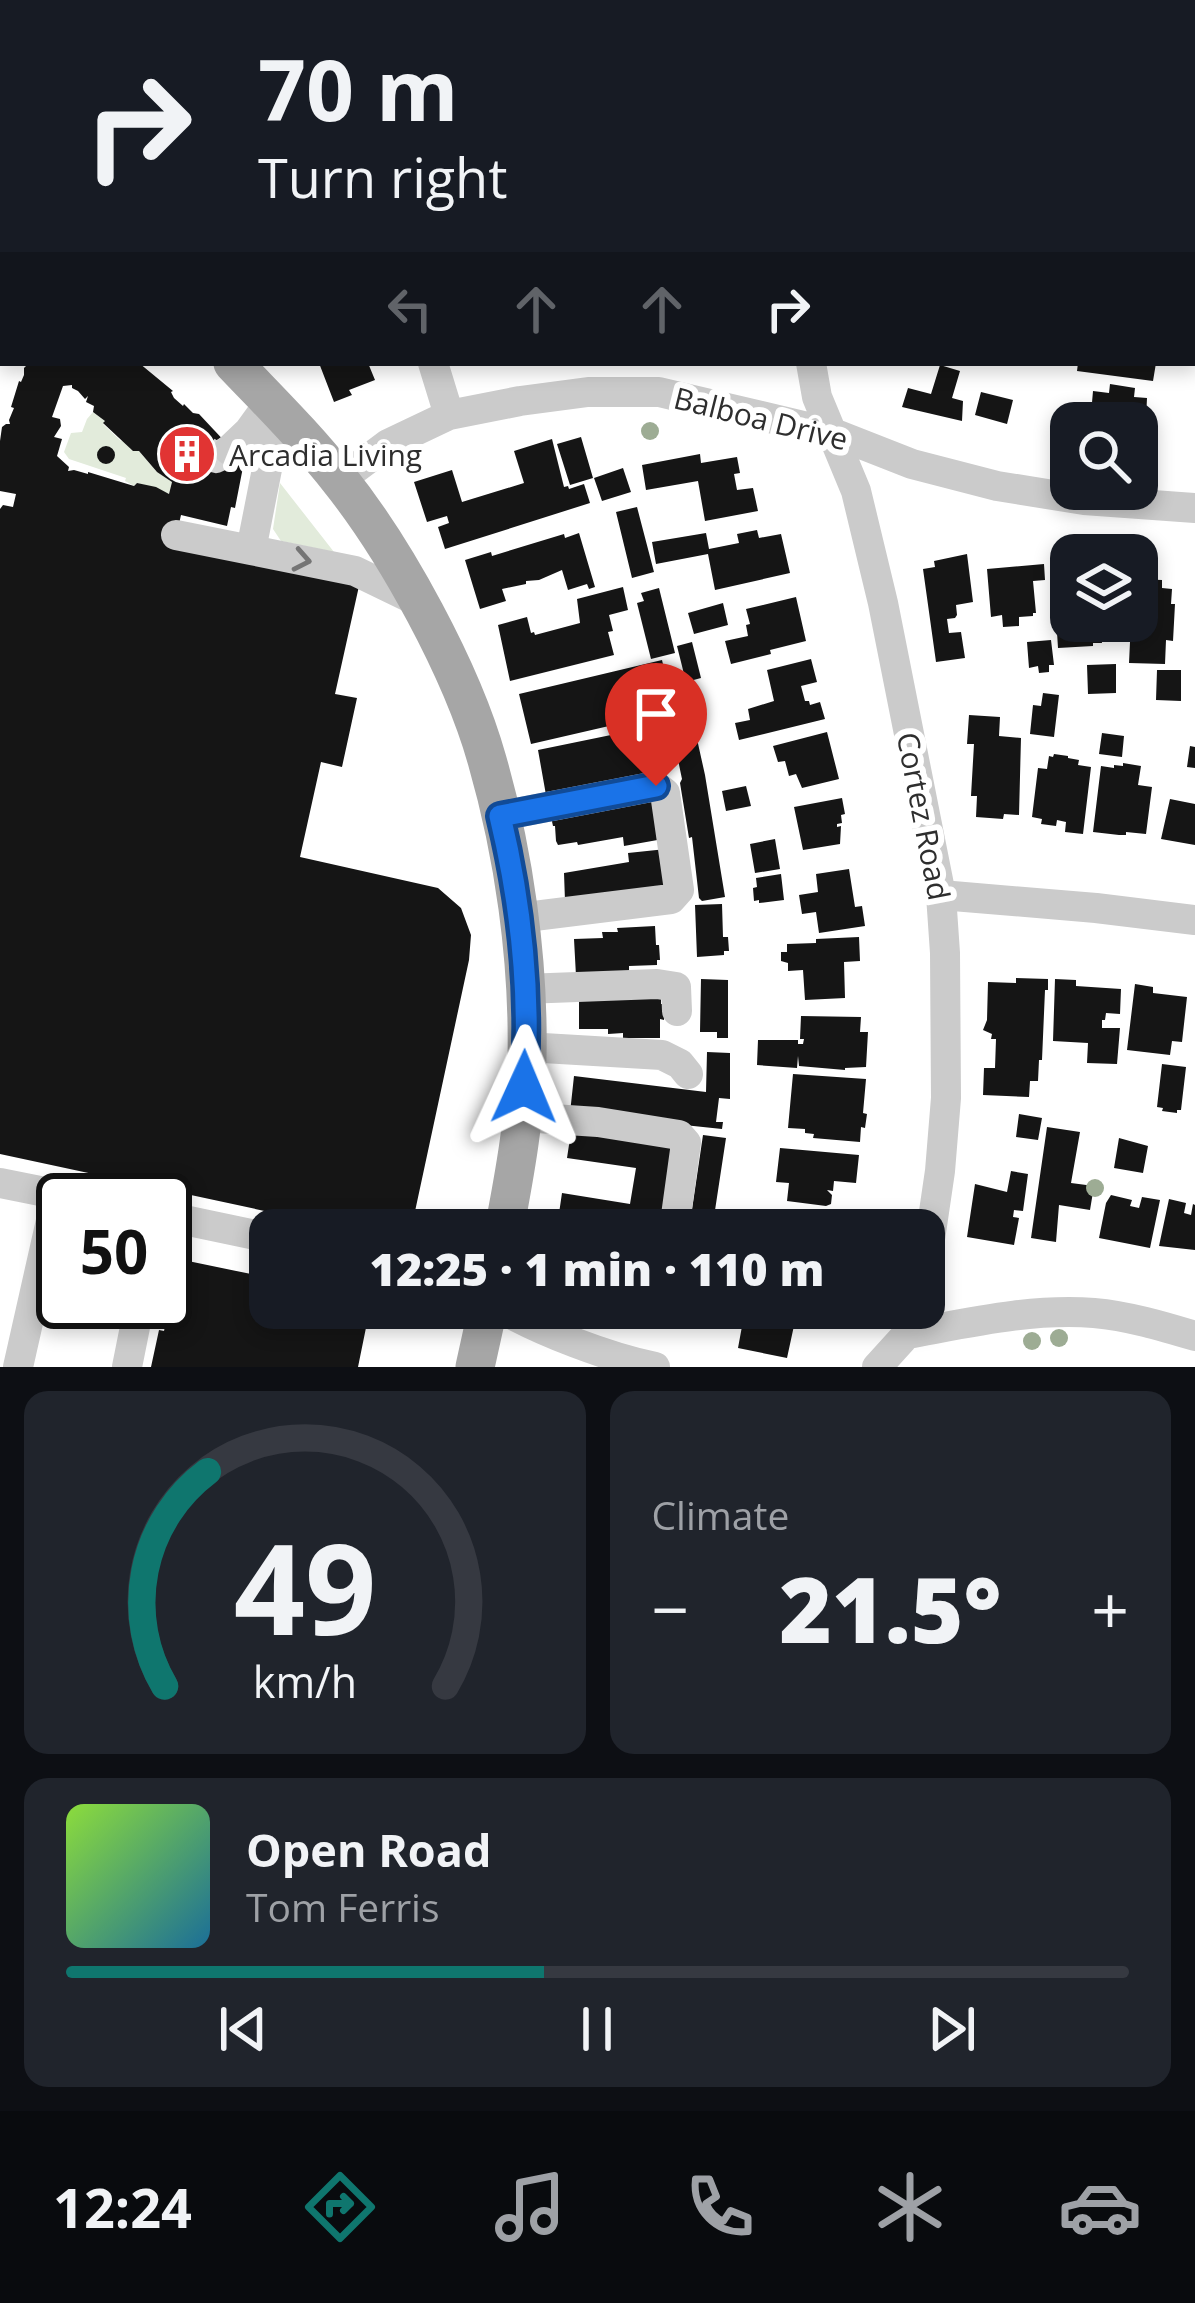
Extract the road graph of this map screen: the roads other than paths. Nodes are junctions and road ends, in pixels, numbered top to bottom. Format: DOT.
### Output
graph roads {
  1 [pos="236,366"];
  2 [pos="434,366"];
  3 [pos="812,366"];
  4 [pos="270,402"];
  5 [pos="449,415"];
  6 [pos="833,433"];
  7 [pos="229,450"];
  8 [pos="340,480"];
  9 [pos="1195,508"];
  10 [pos="176,535"];
  11 [pos="251,550"];
  12 [pos="418,602"];
  13 [pos="500,816"];
  14 [pos="941,895"];
  15 [pos="518,917"];
  16 [pos="1195,920"];
  17 [pos="524,988"];
  18 [pos="677,1011"];
  19 [pos="526,1047"];
  20 [pos="688,1074"];
  21 [pos="522,1117"];
  22 [pos="0,1183"];
  23 [pos="36,1190"];
  24 [pos="507,1209"];
  25 [pos="677,1209"];
  26 [pos="934,1209"];
  27 [pos="192,1222"];
  28 [pos="249,1234"];
  29 [pos="36,1309"];
  30 [pos="945,1319"];
  31 [pos="135,1329"];
  32 [pos="483,1329"];
  33 [pos="545,1329"];
  34 [pos="906,1329"];
  35 [pos="1195,1336"];
  36 [pos="18,1367"];
  37 [pos="127,1367"];
  38 [pos="475,1367"];
  39 [pos="655,1367"];
  40 [pos="877,1367"];
  1 -- 4 [label="main road"];
  2 -- 5 [label="street"];
  3 -- 6 [label="street, Cortez Road"];
  4 -- 7 [label="street"];
  4 -- 8 [label="main road"];
  4 -- 11 [label="street"];
  5 -- 6 [label="street, Balboa Drive"];
  5 -- 8 [label="street, Balboa Drive"];
  6 -- 9 [label="street, Balboa Drive"];
  6 -- 14 [label="street, Cortez Road"];
  8 -- 12 [label="main road"];
  10 -- 11 [label="street"];
  11 -- 12 [label="street, one-way"];
  12 -- 13 [label="main road"];
  13 -- 15 [label="main road"];
  13 -- 15 [label="street"];
  14 -- 16 [label="street"];
  14 -- 26 [label="street, Cortez Road"];
  15 -- 17 [label="main road"];
  17 -- 18 [label="street"];
  17 -- 19 [label="main road"];
  19 -- 20 [label="street"];
  19 -- 21 [label="main road"];
  21 -- 24 [label="main road"];
  21 -- 25 [label="street"];
  22 -- 23 [label="street"];
  27 -- 28 [label="street"];
  29 -- 36 [label="street"];
  30 -- 35 [label="street"];
  31 -- 37 [label="street"];
  32 -- 38 [label="main road"];
  33 -- 39 [label="street"];
  34 -- 40 [label="street"];
}
